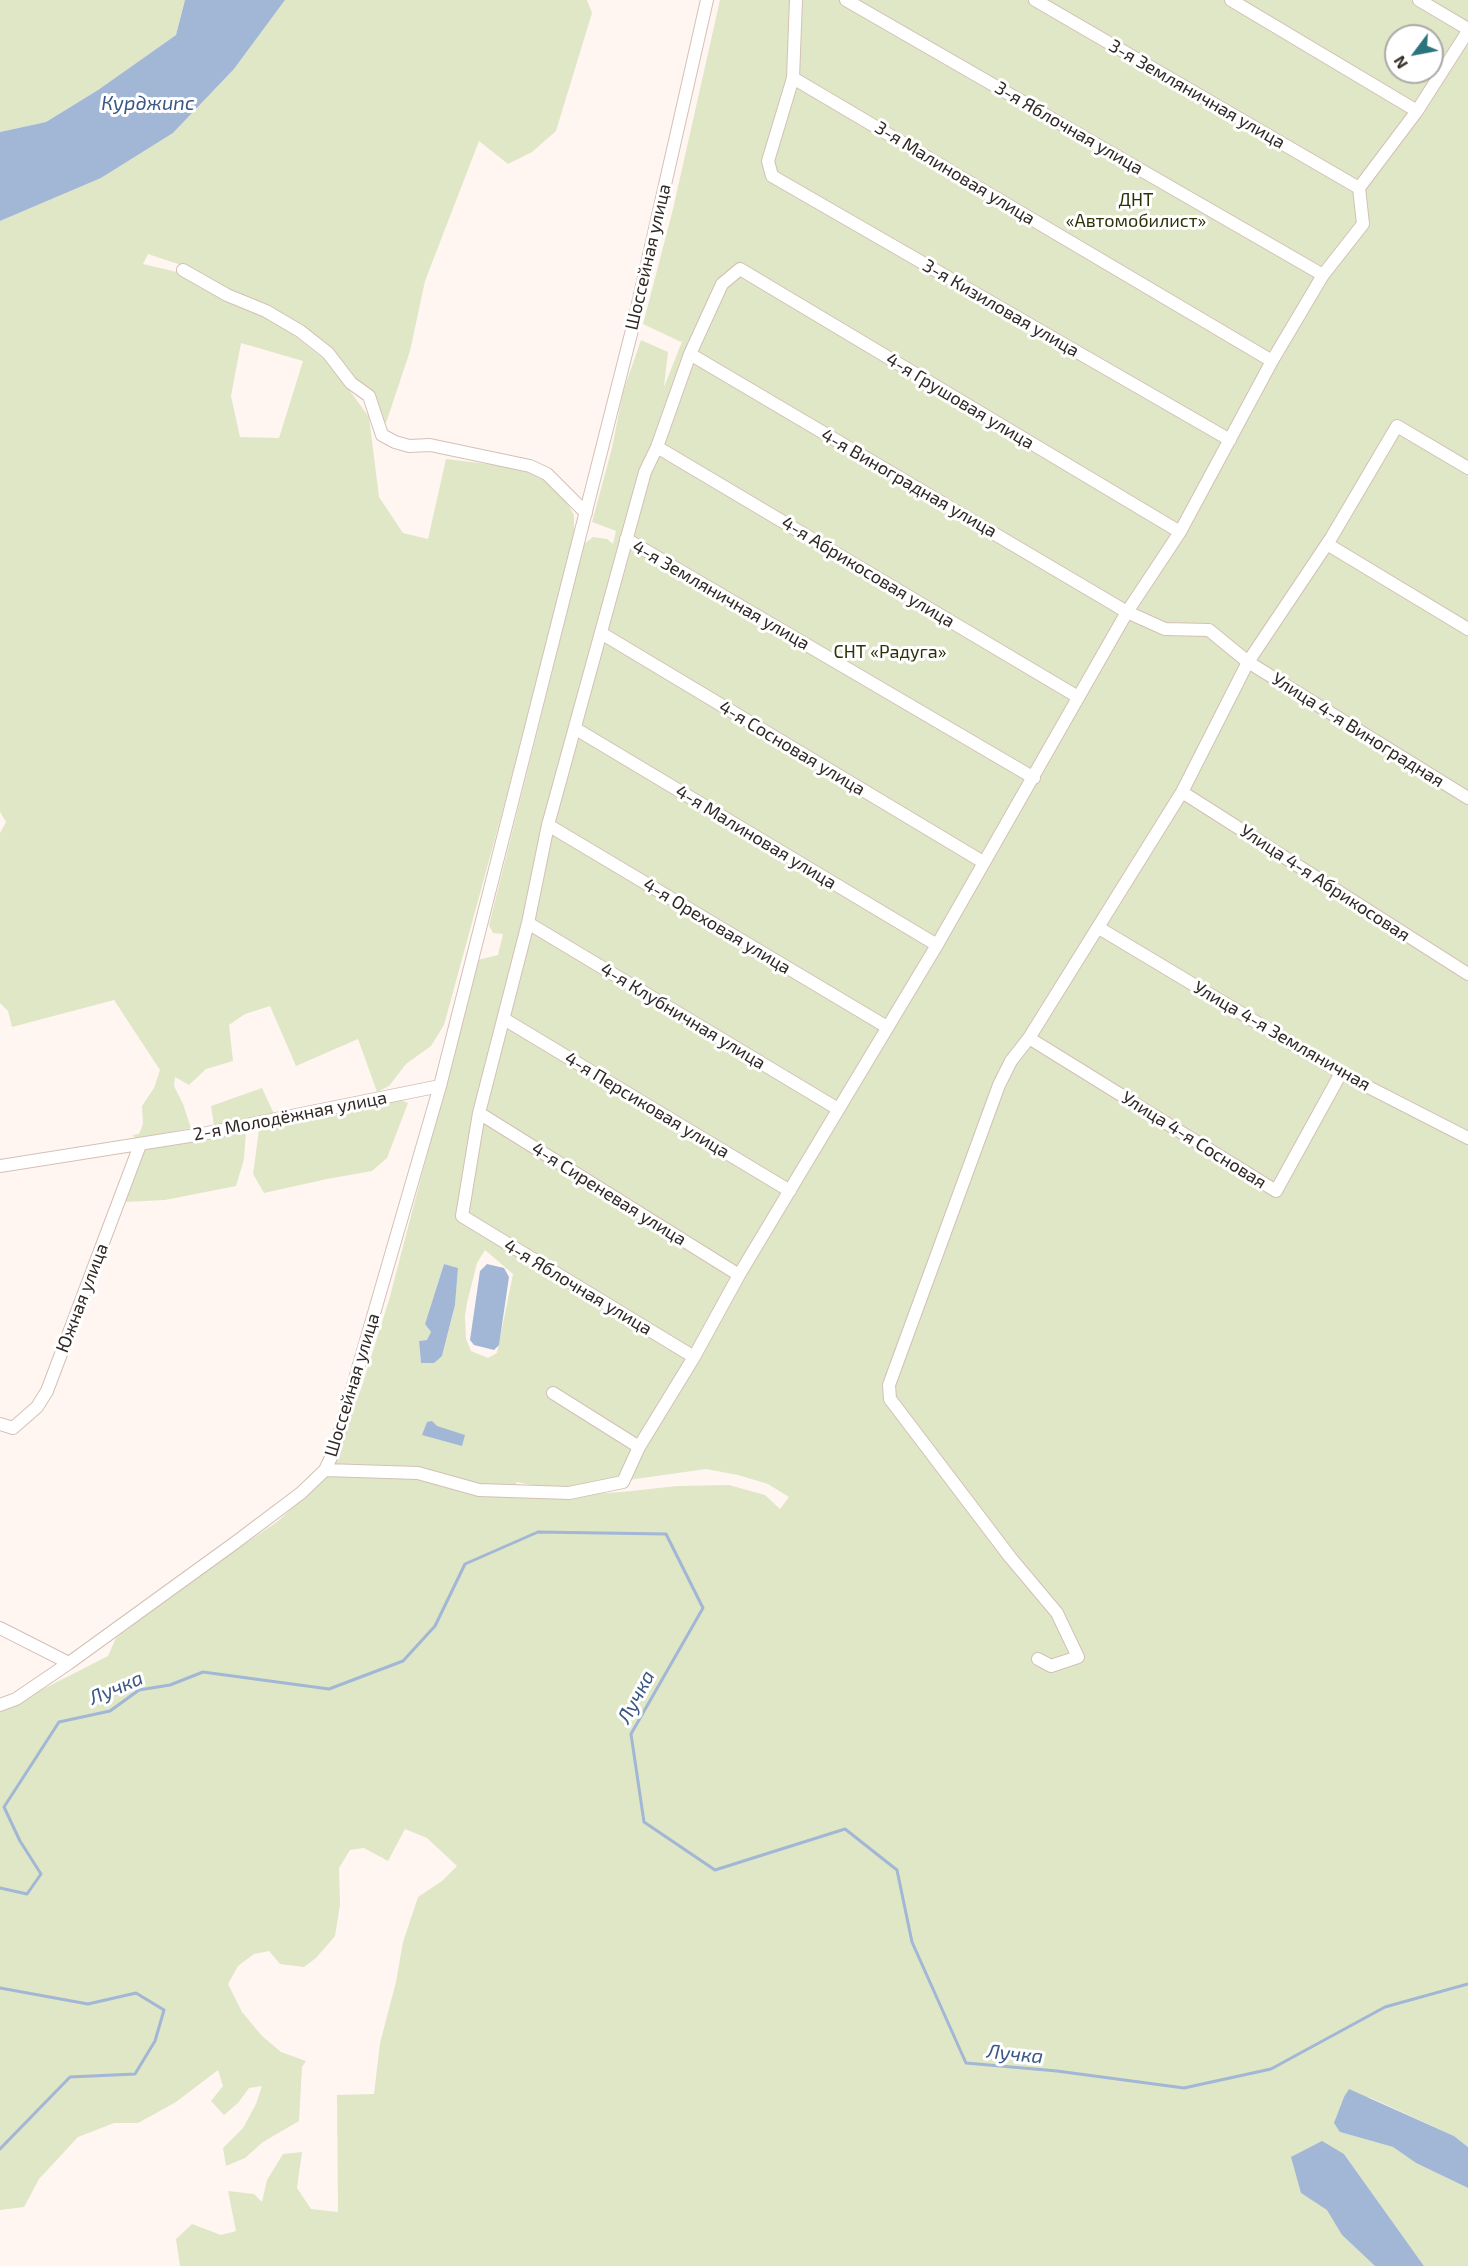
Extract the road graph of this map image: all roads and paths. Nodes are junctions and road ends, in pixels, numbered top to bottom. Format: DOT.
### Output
graph roads {
  1 [pos="707,0"];
  2 [pos="796,0"];
  3 [pos="846,0"];
  4 [pos="1035,0"];
  5 [pos="1231,0"];
  6 [pos="1419,0"];
  7 [pos="1468,30"];
  8 [pos="794,78"];
  9 [pos="1417,111"];
  10 [pos="1359,188"];
  11 [pos="183,270"];
  12 [pos="1323,275"];
  13 [pos="690,354"];
  14 [pos="1272,361"];
  15 [pos="1230,440"];
  16 [pos="657,447"];
  17 [pos="1468,468"];
  18 [pos="586,513"];
  19 [pos="1180,532"];
  20 [pos="626,540"];
  21 [pos="1327,544"];
  22 [pos="1128,612"];
  23 [pos="1468,629"];
  24 [pos="601,633"];
  25 [pos="1248,662"];
  26 [pos="1078,697"];
  27 [pos="576,729"];
  28 [pos="1034,778"];
  29 [pos="1182,792"];
  30 [pos="1468,798"];
  31 [pos="548,825"];
  32 [pos="982,862"];
  33 [pos="528,923"];
  34 [pos="1099,928"];
  35 [pos="937,945"];
  36 [pos="1468,974"];
  37 [pos="504,1019"];
  38 [pos="887,1027"];
  39 [pos="1029,1038"];
  40 [pos="1341,1073"];
  41 [pos="440,1086"];
  42 [pos="838,1109"];
  43 [pos="479,1113"];
  44 [pos="1468,1138"];
  45 [pos="140,1145"];
  46 [pos="0,1166"];
  47 [pos="790,1191"];
  48 [pos="739,1275"];
  49 [pos="694,1358"];
  50 [pos="553,1393"];
  51 [pos="0,1424"];
  52 [pos="639,1447"];
  53 [pos="325,1470"];
  54 [pos="0,1628"];
  55 [pos="1038,1659"];
  56 [pos="69,1663"];
  57 [pos="0,1705"];
  1 -- 18 [label="street, Шоссейная улица"];
  2 -- 8 [label="street"];
  3 -- 12 [label="street, 3-я Яблочная улица"];
  4 -- 10 [label="street, 3-я Земляничная улица"];
  5 -- 9 [label="street"];
  6 -- 7 [label="street"];
  7 -- 9 [label="street"];
  8 -- 14 [label="street, 3-я Малиновая улица"];
  8 -- 15 [label="street, 3-я Кизиловая улица"];
  9 -- 10 [label="street"];
  10 -- 12 [label="street"];
  11 -- 18 [label="street"];
  12 -- 14 [label="street"];
  13 -- 16 [label="street"];
  13 -- 19 [label="street, 4-я Грушовая улица"];
  13 -- 22 [label="street, 4-я Виноградная улица"];
  14 -- 15 [label="street"];
  15 -- 19 [label="street"];
  16 -- 20 [label="street"];
  16 -- 26 [label="street, 4-я Абрикосовая улица"];
  17 -- 21 [label="street"];
  18 -- 41 [label="street, Шоссейная улица"];
  19 -- 22 [label="street"];
  20 -- 24 [label="street"];
  20 -- 28 [label="street, 4-я Земляничная улица"];
  21 -- 23 [label="street"];
  21 -- 25 [label="street"];
  22 -- 25 [label="street, 4-я Виноградная улица"];
  22 -- 26 [label="street"];
  24 -- 27 [label="street"];
  24 -- 32 [label="street, 4-я Сосновая улица"];
  25 -- 29 [label="street"];
  25 -- 30 [label="street, Улица 4-я Виноградная"];
  26 -- 28 [label="street"];
  27 -- 31 [label="street"];
  27 -- 35 [label="street, 4-я Малиновая улица"];
  28 -- 32 [label="street"];
  29 -- 34 [label="street"];
  29 -- 36 [label="street, Улица 4-я Абрикосовая"];
  31 -- 33 [label="street"];
  31 -- 38 [label="street, 4-я Ореховая улица"];
  32 -- 35 [label="street"];
  33 -- 37 [label="street"];
  33 -- 42 [label="street, 4-я Клубничная улица"];
  34 -- 39 [label="street"];
  34 -- 40 [label="street, Улица 4-я Земляничная"];
  35 -- 38 [label="street"];
  37 -- 43 [label="street"];
  37 -- 47 [label="street, 4-я Персиковая улица"];
  38 -- 42 [label="street"];
  39 -- 40 [label="street, Улица 4-я Сосновая"];
  39 -- 55 [label="street"];
  40 -- 44 [label="street, Улица 4-я Земляничная"];
  41 -- 45 [label="street, 2-я Молодёжная улица"];
  41 -- 53 [label="street, Шоссейная улица"];
  42 -- 47 [label="street"];
  43 -- 48 [label="street, 4-я Сиреневая улица"];
  43 -- 49 [label="street, 4-я Яблочная улица"];
  45 -- 46 [label="street, 2-я Молодёжная улица"];
  45 -- 51 [label="street, Южная улица"];
  47 -- 48 [label="street"];
  48 -- 49 [label="street"];
  49 -- 52 [label="street"];
  50 -- 52 [label="street"];
  52 -- 53 [label="street"];
  53 -- 56 [label="street, Шоссейная улица"];
  54 -- 56 [label="street"];
  56 -- 57 [label="street, Шоссейная улица"];
}
